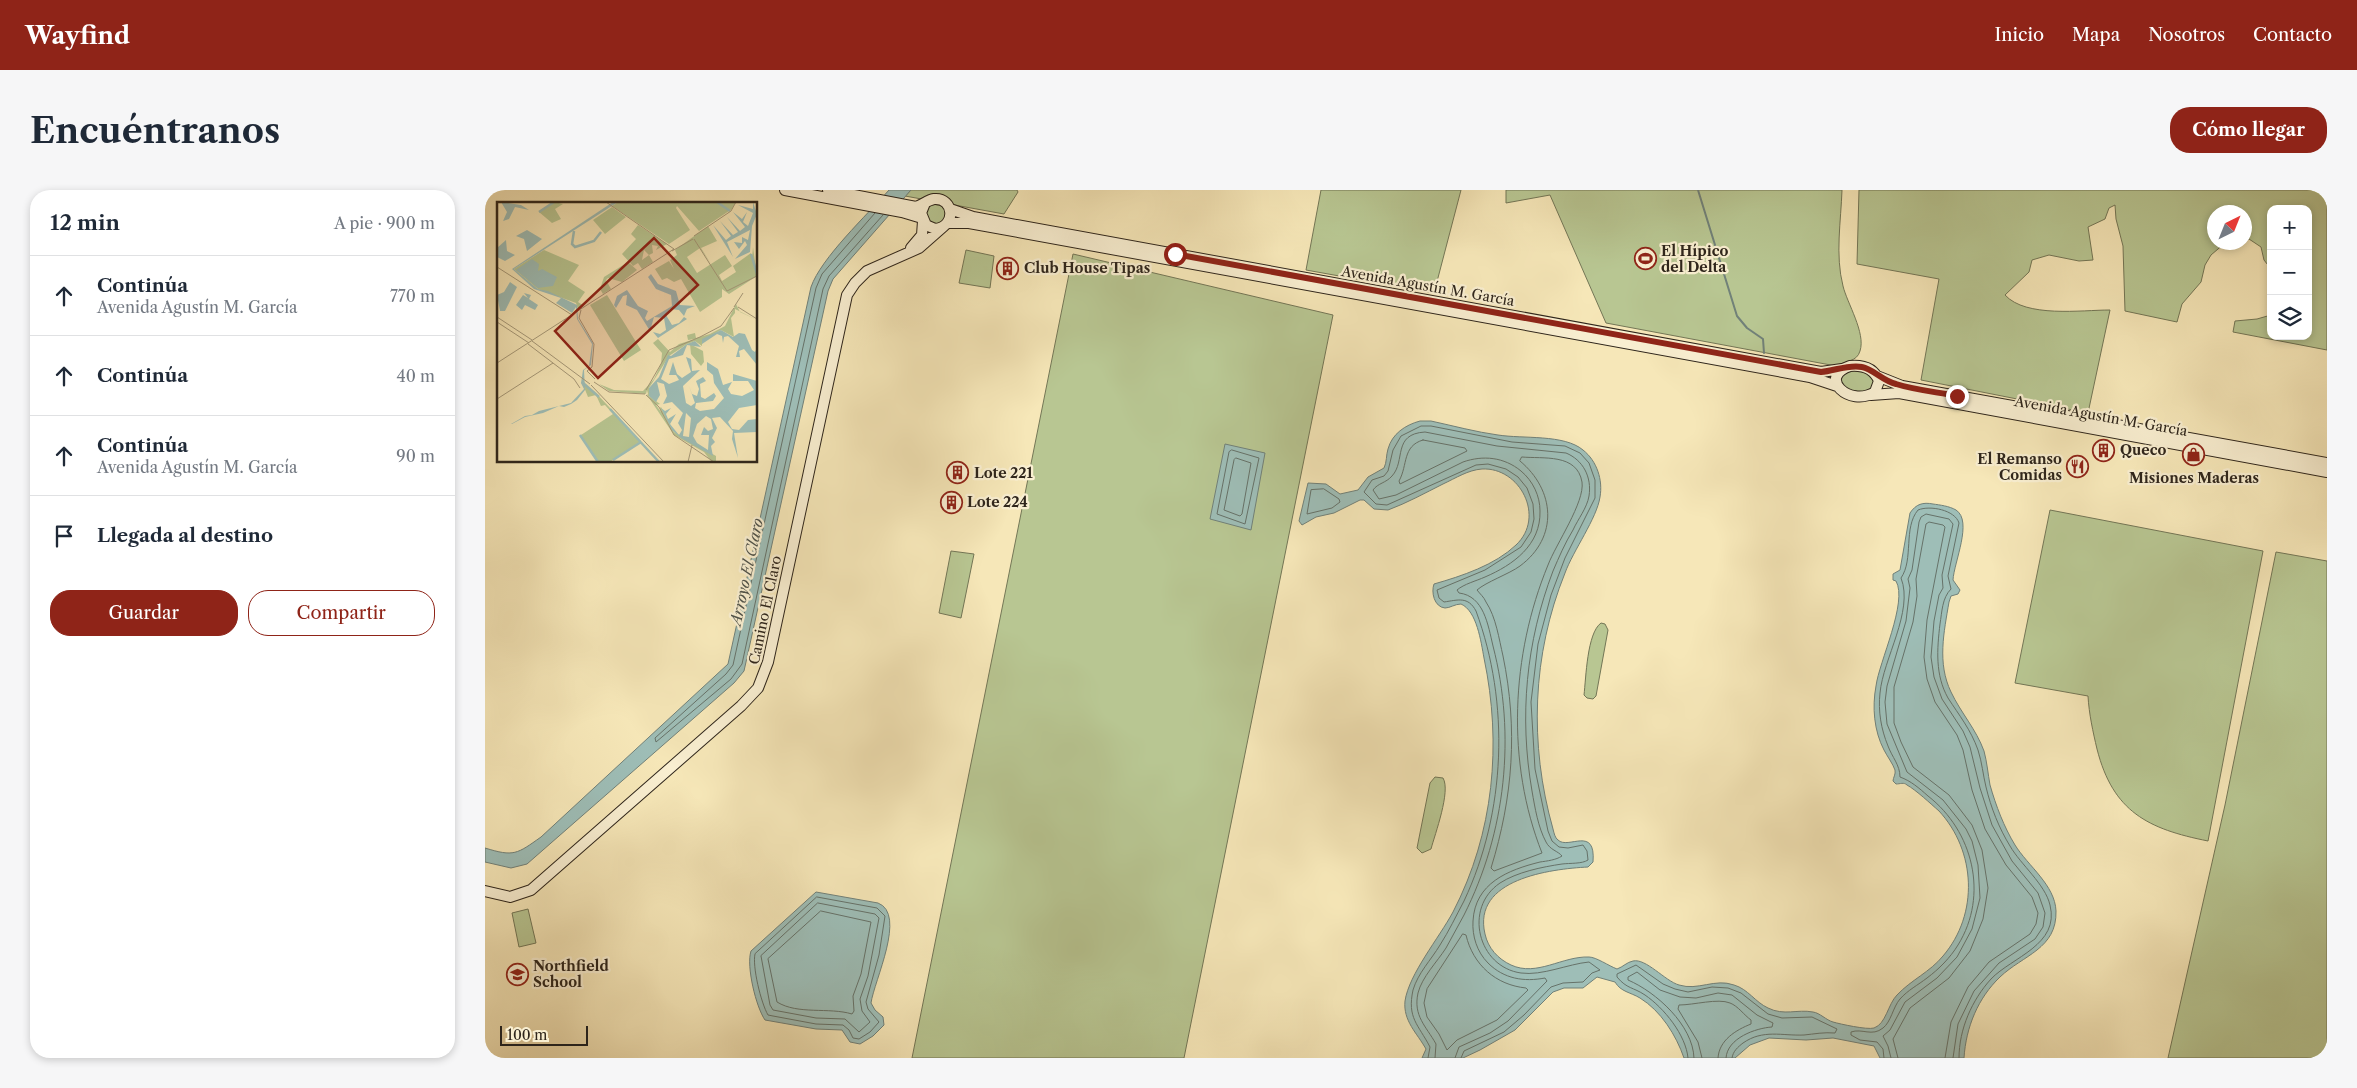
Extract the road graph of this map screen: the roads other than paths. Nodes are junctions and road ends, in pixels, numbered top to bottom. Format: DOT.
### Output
graph roads {
  1 [pos="785,190"];
  2 [pos="828,190"];
  3 [pos="799,191"];
  4 [pos="872,203"];
  5 [pos="925,204"];
  6 [pos="904,209"];
  7 [pos="950,209"];
  8 [pos="923,220"];
  9 [pos="946,225"];
  10 [pos="907,252"];
  11 [pos="1842,370"];
  12 [pos="1877,376"];
  13 [pos="1837,386"];
  14 [pos="1871,395"];
  15 [pos="2327,464"];
  16 [pos="2327,472"];
  17 [pos="485,891"];
  1 -- 3 [label="main road"];
  2 -- 4 [label="main road"];
  3 -- 4 [label="main road"];
  4 -- 6 [label="main road"];
  5 -- 6 [label="main road"];
  5 -- 7 [label="main road"];
  5 -- 8 [label="main road"];
  6 -- 8 [label="main road"];
  7 -- 9 [label="main road"];
  7 -- 11 [label="main road, Avenida Agustín M. García"];
  8 -- 9 [label="main road"];
  8 -- 10 [label="main road, Camino El Claro"];
  9 -- 10 [label="main road, Camino El Claro"];
  9 -- 13 [label="main road, Avenida Agustín M. García"];
  10 -- 17 [label="main road, Camino El Claro"];
  11 -- 12 [label="main road"];
  11 -- 13 [label="main road"];
  12 -- 14 [label="main road"];
  12 -- 15 [label="main road, Avenida Agustín M. García"];
  13 -- 14 [label="main road"];
  14 -- 16 [label="main road, Avenida Agustín M. García"];
}
